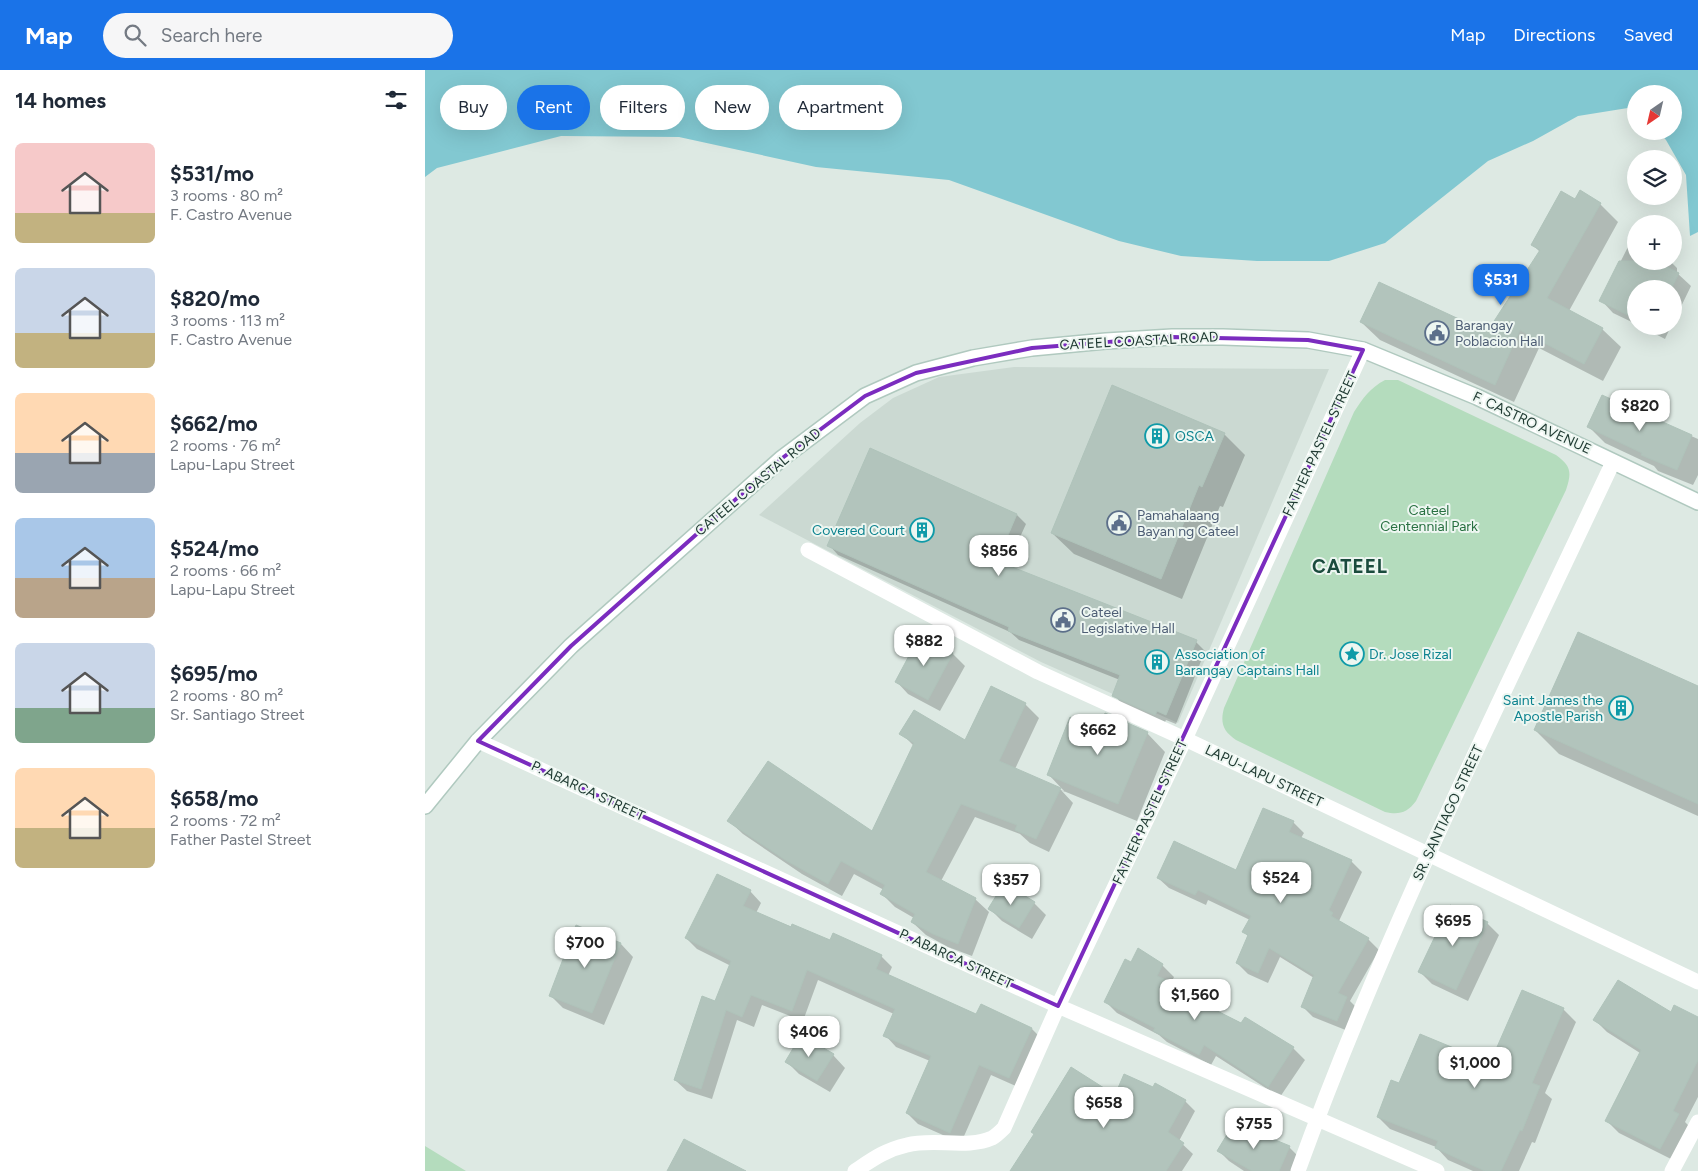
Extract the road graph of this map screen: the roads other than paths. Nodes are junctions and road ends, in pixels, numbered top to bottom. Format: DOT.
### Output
graph roads {
  1 [pos="1363,350"];
  2 [pos="1613,462"];
  3 [pos="1698,502"];
  4 [pos="807,550"];
  5 [pos="1185,739"];
  6 [pos="478,741"];
  7 [pos="425,806"];
  8 [pos="1429,854"];
  9 [pos="1698,982"];
  10 [pos="1058,1006"];
  11 [pos="1317,1119"];
  12 [pos="1698,1122"];
  13 [pos="855,1171"];
  14 [pos="1298,1171"];
  15 [pos="1437,1171"];
  16 [pos="1672,1171"];
  1 -- 2 [label="street, F. CASTRO AVENUE"];
  1 -- 5 [label="street, FATHER PASTEL STREET"];
  1 -- 6 [label="street, CATEEL COASTAL ROAD"];
  2 -- 3 [label="street, F. CASTRO AVENUE"];
  2 -- 8 [label="street, SR. SANTIAGO STREET"];
  4 -- 5 [label="street, LAPU-LAPU STREET"];
  5 -- 8 [label="street, LAPU-LAPU STREET"];
  5 -- 10 [label="street, FATHER PASTEL STREET"];
  6 -- 7 [label="street, CATEEL COASTAL ROAD"];
  6 -- 10 [label="street, P. ABARCA STREET"];
  8 -- 9 [label="street, LAPU-LAPU STREET"];
  8 -- 11 [label="street, SR. SANTIAGO STREET"];
  10 -- 11 [label="street, P. ABARCA STREET"];
  10 -- 13 [label="street, FATHER PASTEL STREET"];
  11 -- 14 [label="street, SR. SANTIAGO STREET"];
  11 -- 15 [label="street, P. ABARCA STREET"];
  12 -- 16 [label="street"];
}
